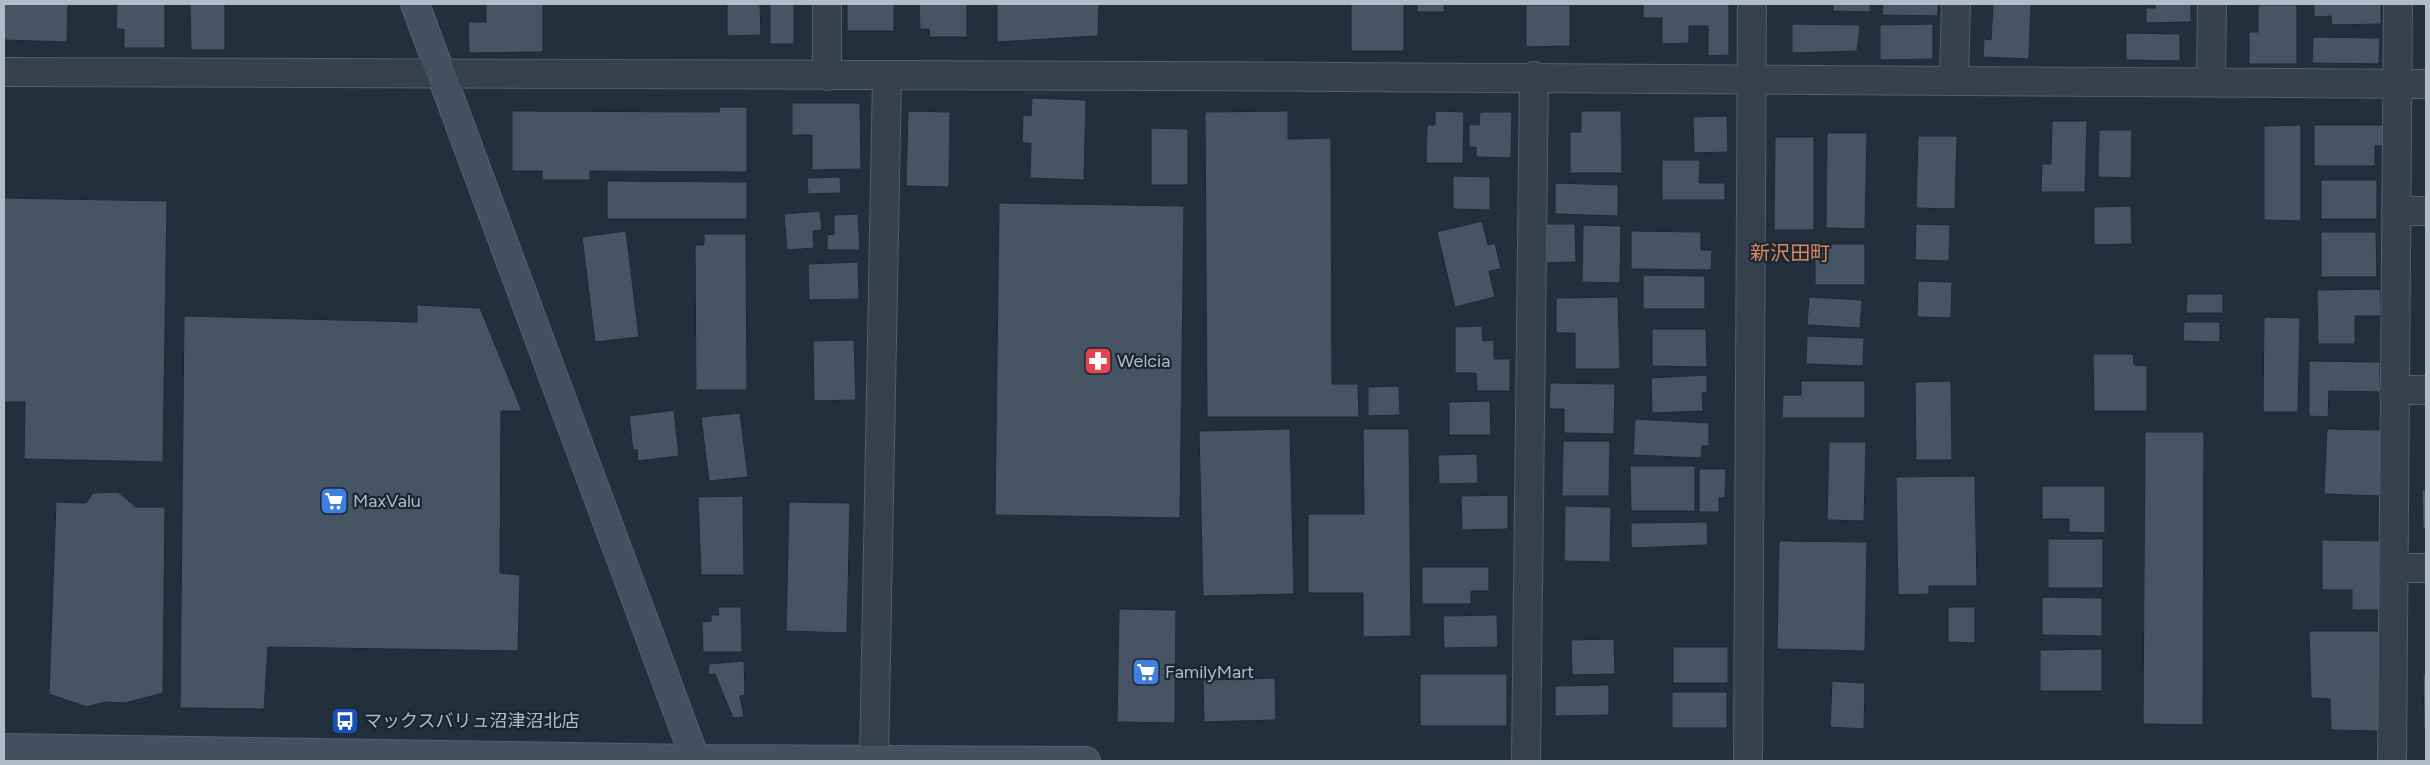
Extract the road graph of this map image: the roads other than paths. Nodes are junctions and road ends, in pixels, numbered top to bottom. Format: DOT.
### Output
graph roads {
  1 [pos="415,4"];
  2 [pos="827,4"];
  3 [pos="1752,4"];
  4 [pos="1956,4"];
  5 [pos="2212,4"];
  6 [pos="2398,4"];
  7 [pos="4,72"];
  8 [pos="442,75"];
  9 [pos="826,76"];
  10 [pos="887,76"];
  11 [pos="1534,76"];
  12 [pos="1752,77"];
  13 [pos="1954,79"];
  14 [pos="2211,82"];
  15 [pos="2397,83"];
  16 [pos="2426,84"];
  17 [pos="2396,211"];
  18 [pos="2426,211"];
  19 [pos="2394,390"];
  20 [pos="2426,390"];
  21 [pos="2393,568"];
  22 [pos="2426,568"];
  23 [pos="4,748"];
  24 [pos="65,755"];
  25 [pos="277,757"];
  26 [pos="483,759"];
  27 [pos="696,760"];
  28 [pos="874,760"];
  29 [pos="1086,761"];
  30 [pos="1526,761"];
  31 [pos="1748,761"];
  32 [pos="2392,761"];
  1 -- 8 [label="street"];
  2 -- 9 [label="street"];
  3 -- 12 [label="street"];
  4 -- 13 [label="street"];
  5 -- 14 [label="street"];
  6 -- 15 [label="street"];
  7 -- 8 [label="street"];
  8 -- 9 [label="street"];
  8 -- 27 [label="street"];
  9 -- 10 [label="street"];
  10 -- 11 [label="street"];
  10 -- 28 [label="street"];
  11 -- 12 [label="street"];
  11 -- 30 [label="street"];
  12 -- 13 [label="street"];
  12 -- 31 [label="street"];
  13 -- 14 [label="street"];
  14 -- 15 [label="street"];
  15 -- 16 [label="street"];
  15 -- 17 [label="street"];
  17 -- 18 [label="street"];
  17 -- 19 [label="street"];
  19 -- 20 [label="street"];
  19 -- 21 [label="street"];
  21 -- 22 [label="street"];
  21 -- 32 [label="street"];
  23 -- 24 [label="street"];
  24 -- 25 [label="street"];
  25 -- 26 [label="street"];
  26 -- 27 [label="street"];
  27 -- 28 [label="street"];
  28 -- 29 [label="street"];
}
